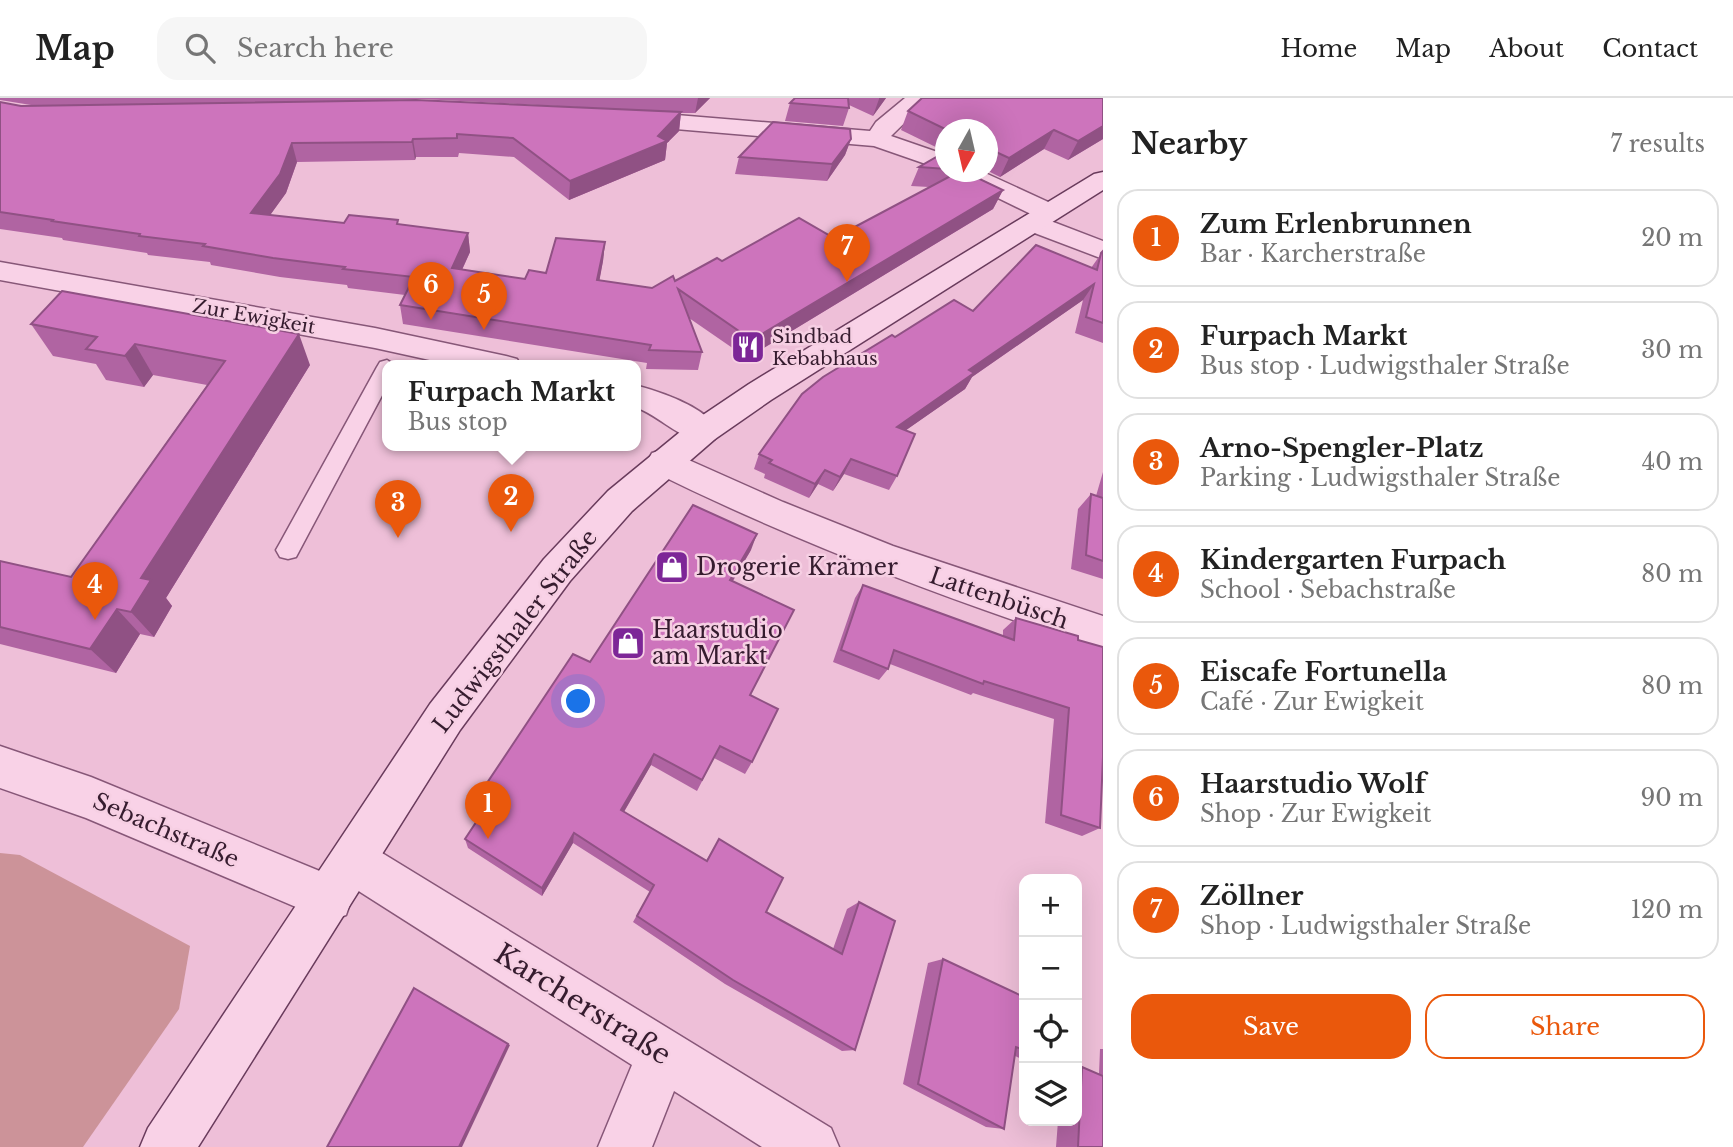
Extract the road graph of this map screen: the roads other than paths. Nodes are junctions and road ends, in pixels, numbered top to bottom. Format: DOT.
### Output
graph roads {
  1 [pos="919,98"];
  2 [pos="741,106"];
  3 [pos="604,116"];
  4 [pos="720,124"];
  5 [pos="878,139"];
  6 [pos="935,160"];
  7 [pos="1103,179"];
  8 [pos="981,182"];
  9 [pos="1040,218"];
  10 [pos="1103,251"];
  11 [pos="0,271"];
  12 [pos="391,359"];
  13 [pos="382,376"];
  14 [pos="641,398"];
  15 [pos="703,431"];
  16 [pos="664,462"];
  17 [pos="288,550"];
  18 [pos="1103,633"];
  19 [pos="0,767"];
  20 [pos="341,880"];
  21 [pos="663,1053"];
  22 [pos="167,1147"];
  23 [pos="625,1147"];
  24 [pos="812,1147"];
  1 -- 5 [label="street"];
  2 -- 4 [label="street"];
  3 -- 4 [label="street"];
  4 -- 5 [label="street"];
  5 -- 6 [label="street"];
  7 -- 9 [label="street, Ludwigsthaler Straße"];
  8 -- 9 [label="street"];
  9 -- 10 [label="street"];
  9 -- 15 [label="street, Ludwigsthaler Straße"];
  11 -- 12 [label="street, Zur Ewigkeit"];
  13 -- 17 [label="lane"];
  14 -- 15 [label="street"];
  15 -- 16 [label="street, Ludwigsthaler Straße"];
  16 -- 18 [label="street, Lattenbüsch"];
  16 -- 20 [label="street, Ludwigsthaler Straße"];
  19 -- 20 [label="street, Sebachstraße"];
  20 -- 21 [label="street, Karcherstraße"];
  20 -- 22 [label="street, Ludwigsthaler Straße"];
  21 -- 23 [label="street"];
  21 -- 24 [label="street, Karcherstraße"];
}
